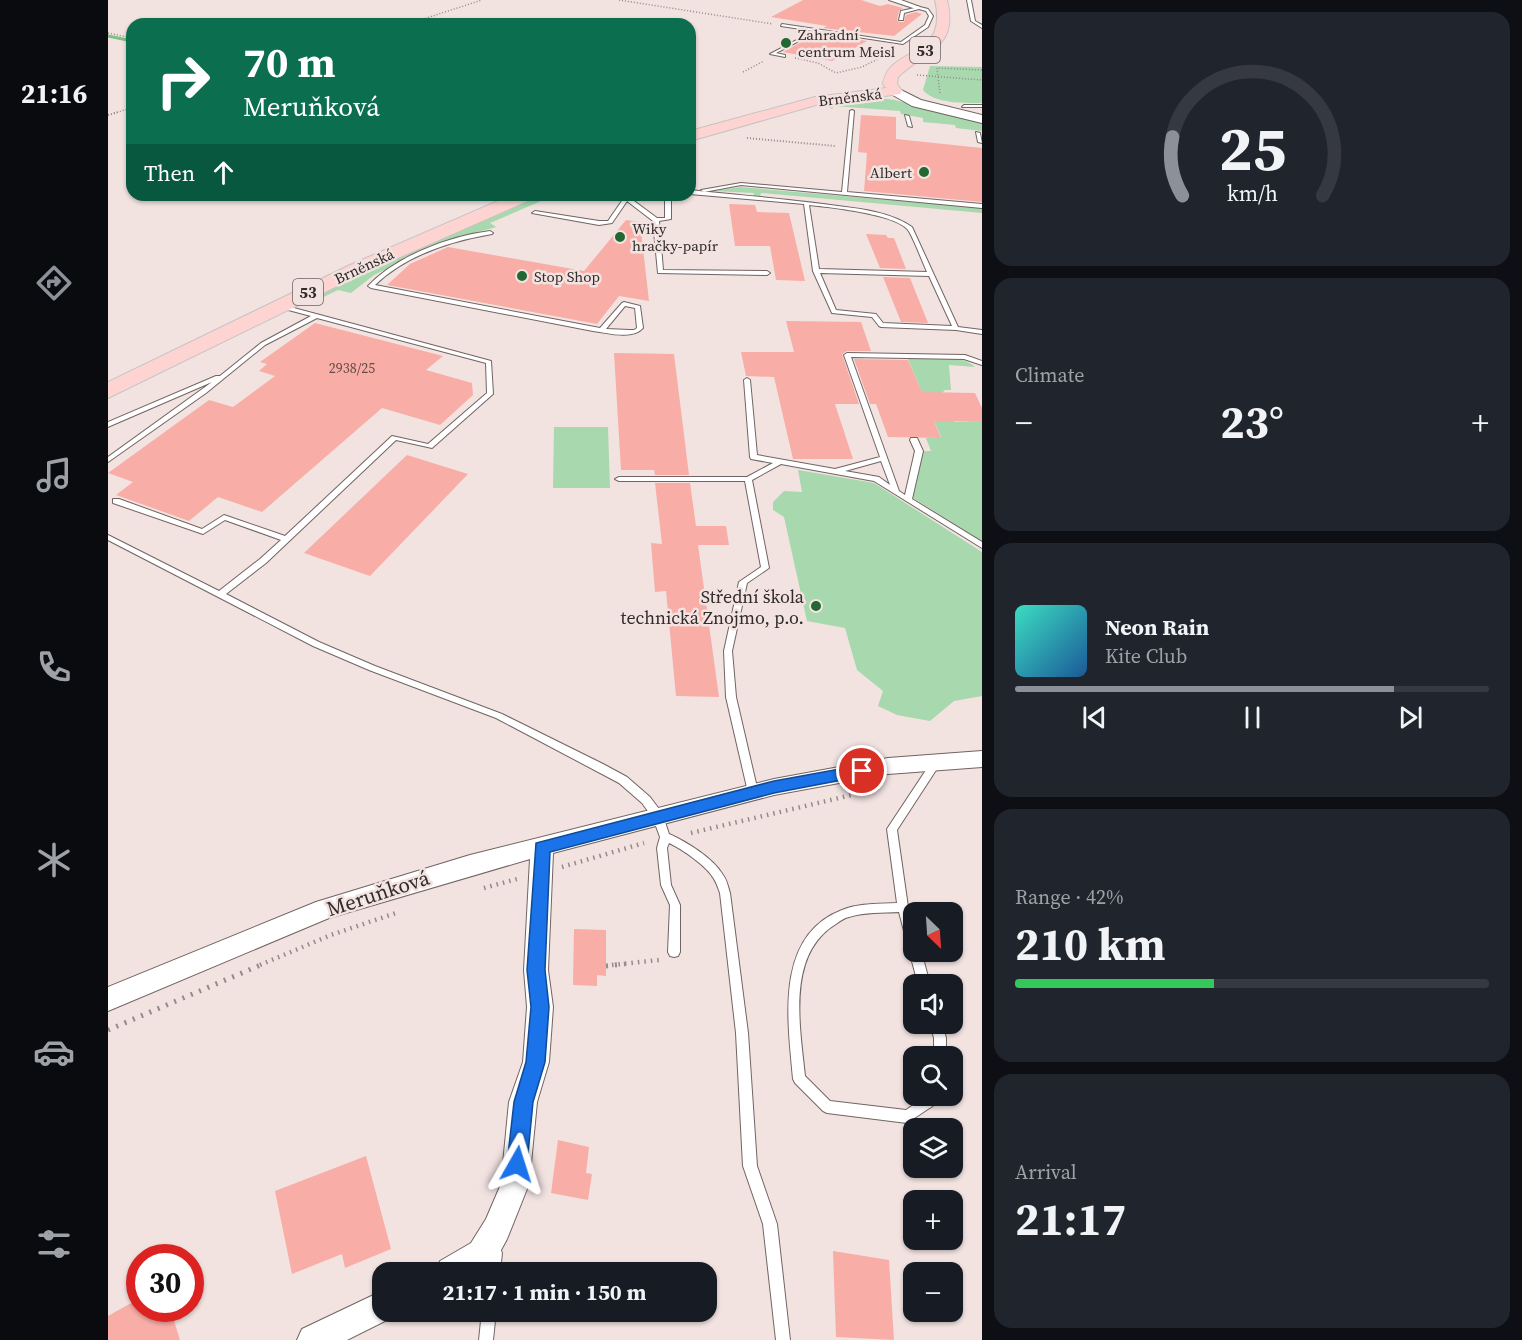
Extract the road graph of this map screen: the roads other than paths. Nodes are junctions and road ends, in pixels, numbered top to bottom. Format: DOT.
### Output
graph roads {
  1 [pos="893,0"];
  2 [pos="941,0"];
  3 [pos="969,0"];
  4 [pos="917,7"];
  5 [pos="901,20"];
  6 [pos="782,25"];
  7 [pos="982,27"];
  8 [pos="818,30"];
  9 [pos="784,56"];
  10 [pos="895,91"];
  11 [pos="964,106"];
  12 [pos="982,106"];
  13 [pos="852,111"];
  14 [pos="907,116"];
  15 [pos="982,119"];
  16 [pos="910,126"];
  17 [pos="978,133"];
  18 [pos="696,134"];
  19 [pos="980,142"];
  20 [pos="696,191"];
  21 [pos="696,193"];
  22 [pos="844,193"];
  23 [pos="512,201"];
  24 [pos="625,201"];
  25 [pos="633,201"];
  26 [pos="668,201"];
  27 [pos="806,205"];
  28 [pos="982,206"];
  29 [pos="535,213"];
  30 [pos="656,220"];
  31 [pos="490,233"];
  32 [pos="816,271"];
  33 [pos="767,273"];
  34 [pos="930,274"];
  35 [pos="279,306"];
  36 [pos="316,316"];
  37 [pos="956,328"];
  38 [pos="602,330"];
  39 [pos="982,332"];
  40 [pos="982,363"];
  41 [pos="226,374"];
  42 [pos="747,380"];
  43 [pos="108,391"];
  44 [pos="108,425"];
  45 [pos="914,440"];
  46 [pos="885,458"];
  47 [pos="108,460"];
  48 [pos="779,462"];
  49 [pos="836,472"];
  50 [pos="619,479"];
  51 [pos="748,479"];
  52 [pos="896,492"];
  53 [pos="908,500"];
  54 [pos="116,501"];
  55 [pos="108,537"];
  56 [pos="287,539"];
  57 [pos="982,546"];
  58 [pos="219,596"];
  59 [pos="982,759"];
  60 [pos="937,761"];
  61 [pos="753,792"];
  62 [pos="662,826"];
  63 [pos="542,847"];
  64 [pos="903,907"];
  65 [pos="674,952"];
  66 [pos="108,999"];
  67 [pos="923,1106"];
  68 [pos="497,1229"];
  69 [pos="468,1262"];
  70 [pos="494,1262"];
  71 [pos="372,1311"];
  72 [pos="488,1322"];
  73 [pos="313,1340"];
  74 [pos="486,1340"];
  75 [pos="783,1340"];
  1 -- 4 [label="street"];
  2 -- 10 [label="main road, Brněnská / 53"];
  3 -- 7 [label="lane"];
  4 -- 5 [label="lane"];
  4 -- 8 [label="lane"];
  6 -- 8 [label="lane"];
  8 -- 9 [label="lane"];
  10 -- 15 [label="main road"];
  10 -- 18 [label="main road, Brněnská"];
  11 -- 12 [label="lane"];
  13 -- 22 [label="lane"];
  14 -- 16 [label="lane"];
  17 -- 19 [label="lane"];
  20 -- 22 [label="lane"];
  21 -- 27 [label="lane"];
  22 -- 28 [label="lane"];
  23 -- 35 [label="main road, Brněnská / 53"];
  24 -- 29 [label="lane"];
  25 -- 30 [label="lane"];
  26 -- 30 [label="lane"];
  27 -- 32 [label="lane"];
  27 -- 34 [label="lane"];
  30 -- 33 [label="lane"];
  31 -- 38 [label="lane"];
  32 -- 34 [label="lane"];
  32 -- 37 [label="lane"];
  34 -- 37 [label="lane"];
  35 -- 36 [label="lane"];
  35 -- 43 [label="main road, Brněnská / 53"];
  36 -- 41 [label="lane"];
  36 -- 56 [label="lane"];
  37 -- 39 [label="lane"];
  38 -- 38 [label="lane"];
  40 -- 46 [label="lane"];
  41 -- 44 [label="lane"];
  41 -- 47 [label="lane"];
  42 -- 48 [label="lane"];
  45 -- 53 [label="lane"];
  46 -- 49 [label="lane"];
  46 -- 52 [label="lane"];
  48 -- 49 [label="lane"];
  48 -- 51 [label="lane"];
  49 -- 52 [label="lane"];
  50 -- 51 [label="lane"];
  51 -- 61 [label="lane"];
  52 -- 53 [label="lane"];
  53 -- 57 [label="lane"];
  54 -- 56 [label="lane"];
  55 -- 58 [label="lane"];
  56 -- 58 [label="lane"];
  58 -- 62 [label="lane"];
  59 -- 60 [label="street, Meruňková"];
  60 -- 61 [label="street, Meruňková"];
  60 -- 64 [label="lane"];
  61 -- 62 [label="street, Meruňková"];
  62 -- 63 [label="street, Meruňková"];
  62 -- 65 [label="lane"];
  62 -- 75 [label="lane"];
  63 -- 66 [label="street, Meruňková"];
  63 -- 68 [label="street"];
  64 -- 67 [label="lane"];
  68 -- 69 [label="street"];
  68 -- 70 [label="lane"];
  71 -- 73 [label="street"];
  72 -- 74 [label="lane"];
}
